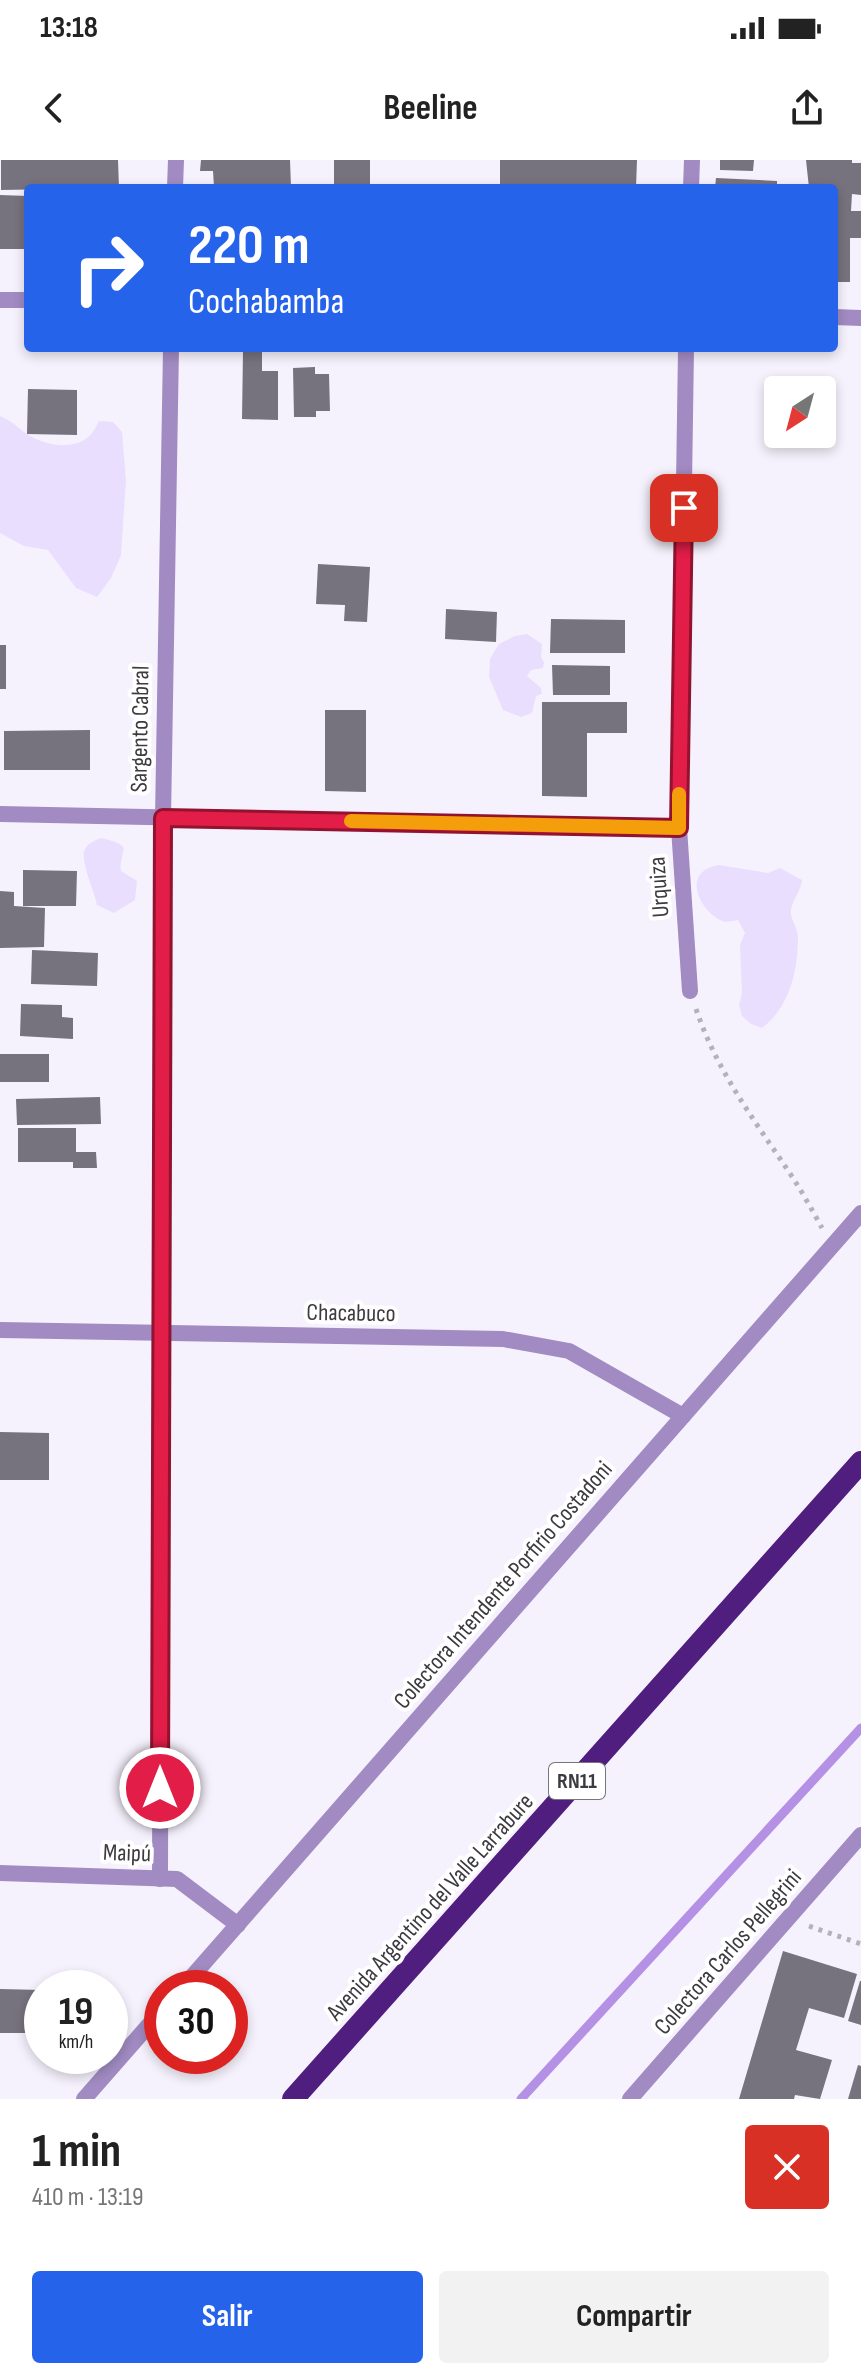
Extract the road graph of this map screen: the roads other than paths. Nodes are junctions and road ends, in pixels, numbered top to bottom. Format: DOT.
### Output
graph roads {
  1 [pos="176,160"];
  2 [pos="692,160"];
  3 [pos="175,184"];
  4 [pos="691,184"];
  5 [pos="0,300"];
  6 [pos="24,300"];
  7 [pos="838,317"];
  8 [pos="861,318"];
  9 [pos="171,352"];
  10 [pos="686,352"];
  11 [pos="0,814"];
  12 [pos="163,818"];
  13 [pos="679,828"];
  14 [pos="690,991"];
  15 [pos="861,1213"];
  16 [pos="0,1330"];
  17 [pos="162,1333"];
  18 [pos="683,1416"];
  19 [pos="861,1462"];
  20 [pos="861,1835"];
  21 [pos="0,1873"];
  22 [pos="160,1879"];
  23 [pos="238,1925"];
  24 [pos="198,1970"];
  25 [pos="144,2031"];
  26 [pos="84,2099"];
  27 [pos="293,2099"];
  28 [pos="630,2099"];
  1 -- 3 [label="street"];
  2 -- 4 [label="street"];
  5 -- 6 [label="street"];
  7 -- 8 [label="street"];
  9 -- 12 [label="street, Sargento Cabral"];
  10 -- 13 [label="street, Urquiza"];
  11 -- 12 [label="street"];
  12 -- 13 [label="street"];
  12 -- 17 [label="street, Sargento Cabral"];
  13 -- 14 [label="street, Urquiza"];
  15 -- 18 [label="street, Colectora Intendente Porfirio Costadoni"];
  16 -- 17 [label="street, Chacabuco"];
  17 -- 18 [label="street, Chacabuco"];
  17 -- 22 [label="street, Sargento Cabral"];
  18 -- 23 [label="street, Colectora Intendente Porfirio Costadoni"];
  19 -- 27 [label="highway, Avenida Argentino del Valle Larrabure / RN11"];
  20 -- 28 [label="street, Colectora Carlos Pellegrini"];
  21 -- 22 [label="street, Maipú"];
  22 -- 23 [label="street, Maipú"];
  23 -- 24 [label="street, Colectora Intendente Porfirio Costadoni"];
  25 -- 26 [label="street"];
}
